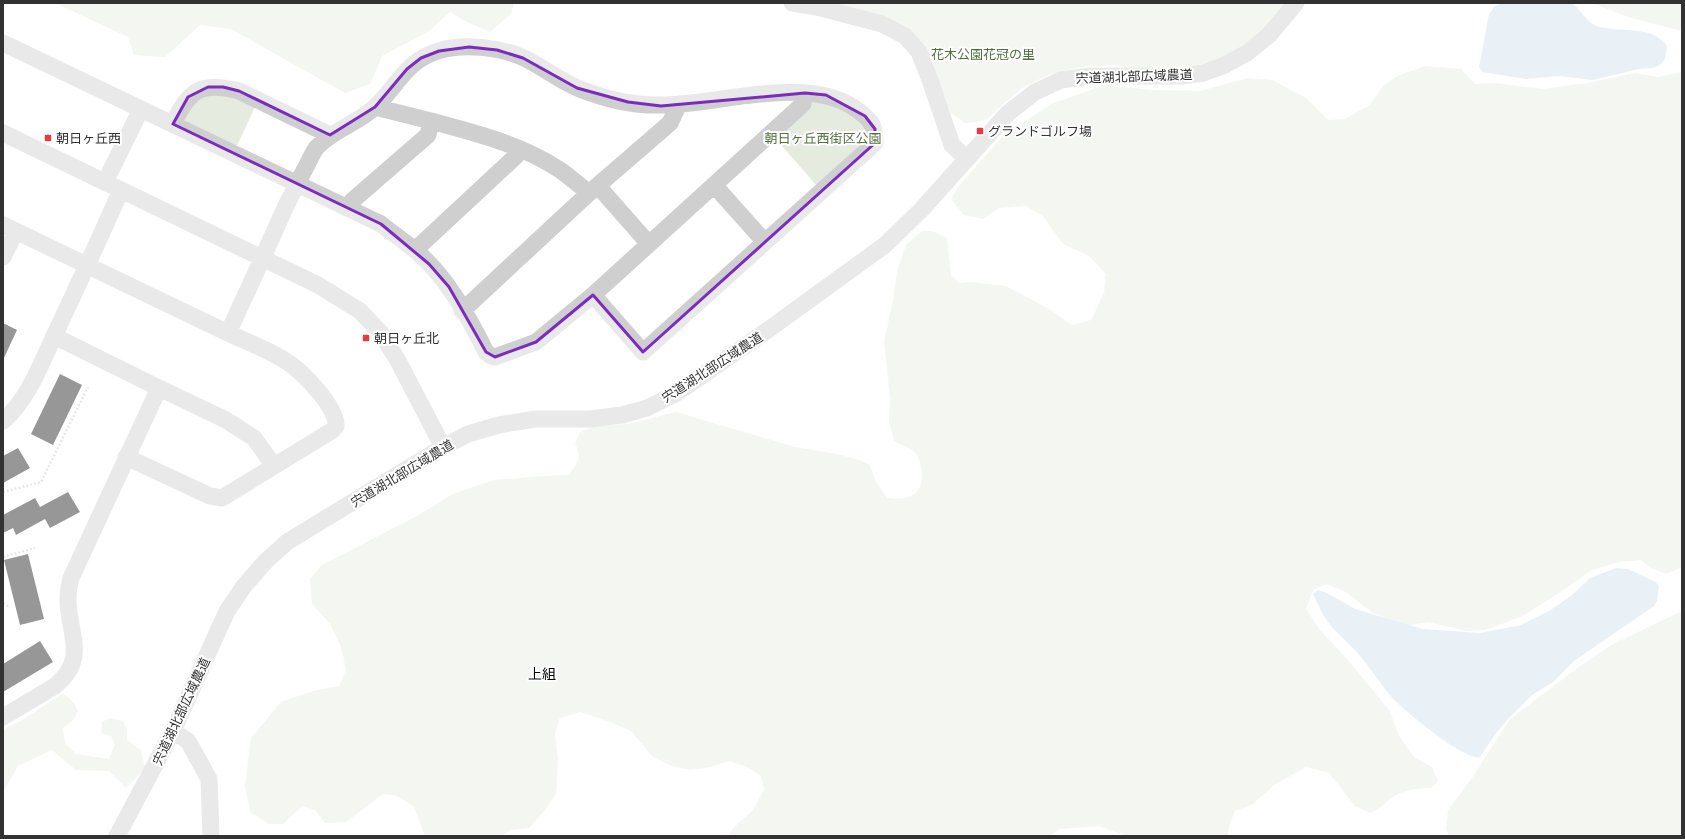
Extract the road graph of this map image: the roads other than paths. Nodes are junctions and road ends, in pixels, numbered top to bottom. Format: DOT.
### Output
graph roads {
  1 [pos="792,3"];
  2 [pos="1296,3"];
  3 [pos="3,43"];
  4 [pos="805,93"];
  5 [pos="679,104"];
  6 [pos="375,107"];
  7 [pos="142,109"];
  8 [pos="431,121"];
  9 [pos="173,124"];
  10 [pos="3,133"];
  11 [pos="330,135"];
  12 [pos="520,149"];
  13 [pos="967,159"];
  14 [pos="109,174"];
  15 [pos="296,184"];
  16 [pos="714,185"];
  17 [pos="121,190"];
  18 [pos="593,190"];
  19 [pos="347,208"];
  20 [pos="9,228"];
  21 [pos="765,242"];
  22 [pos="649,244"];
  23 [pos="415,250"];
  24 [pos="3,257"];
  25 [pos="262,259"];
  26 [pos="88,265"];
  27 [pos="593,296"];
  28 [pos="462,310"];
  29 [pos="228,333"];
  30 [pos="54,336"];
  31 [pos="159,388"];
  32 [pos="3,421"];
  33 [pos="443,447"];
  34 [pos="126,457"];
  35 [pos="274,466"];
  36 [pos="3,717"];
  37 [pos="173,731"];
  38 [pos="117,836"];
  39 [pos="211,836"];
  1 -- 13 [label="street"];
  2 -- 13 [label="street, 宍道湖北部広域農道"];
  3 -- 7 [label="street"];
  4 -- 5 [label="street"];
  4 -- 16 [label="street"];
  4 -- 21 [label="street"];
  5 -- 6 [label="street"];
  5 -- 18 [label="street"];
  6 -- 8 [label="street"];
  6 -- 11 [label="street"];
  7 -- 9 [label="street"];
  7 -- 14 [label="street"];
  8 -- 12 [label="street"];
  8 -- 19 [label="street"];
  9 -- 11 [label="street"];
  9 -- 15 [label="street"];
  10 -- 17 [label="street"];
  11 -- 15 [label="street"];
  12 -- 18 [label="street"];
  12 -- 23 [label="street"];
  13 -- 33 [label="street, 宍道湖北部広域農道"];
  15 -- 19 [label="street"];
  15 -- 25 [label="street"];
  16 -- 21 [label="street"];
  16 -- 22 [label="street"];
  17 -- 25 [label="street"];
  17 -- 26 [label="street"];
  18 -- 22 [label="street"];
  18 -- 28 [label="street"];
  19 -- 23 [label="street"];
  20 -- 24 [label="street"];
  20 -- 26 [label="street"];
  21 -- 27 [label="street"];
  22 -- 27 [label="street"];
  23 -- 28 [label="street"];
  25 -- 29 [label="street"];
  25 -- 33 [label="street"];
  26 -- 29 [label="street"];
  26 -- 30 [label="street"];
  27 -- 28 [label="street"];
  29 -- 35 [label="street"];
  30 -- 31 [label="street"];
  30 -- 32 [label="street"];
  31 -- 34 [label="street"];
  31 -- 35 [label="street"];
  33 -- 37 [label="street, 宍道湖北部広域農道"];
  34 -- 35 [label="street"];
  34 -- 36 [label="street"];
  37 -- 38 [label="street, 宍道湖北部広域農道"];
  37 -- 39 [label="street"];
}
